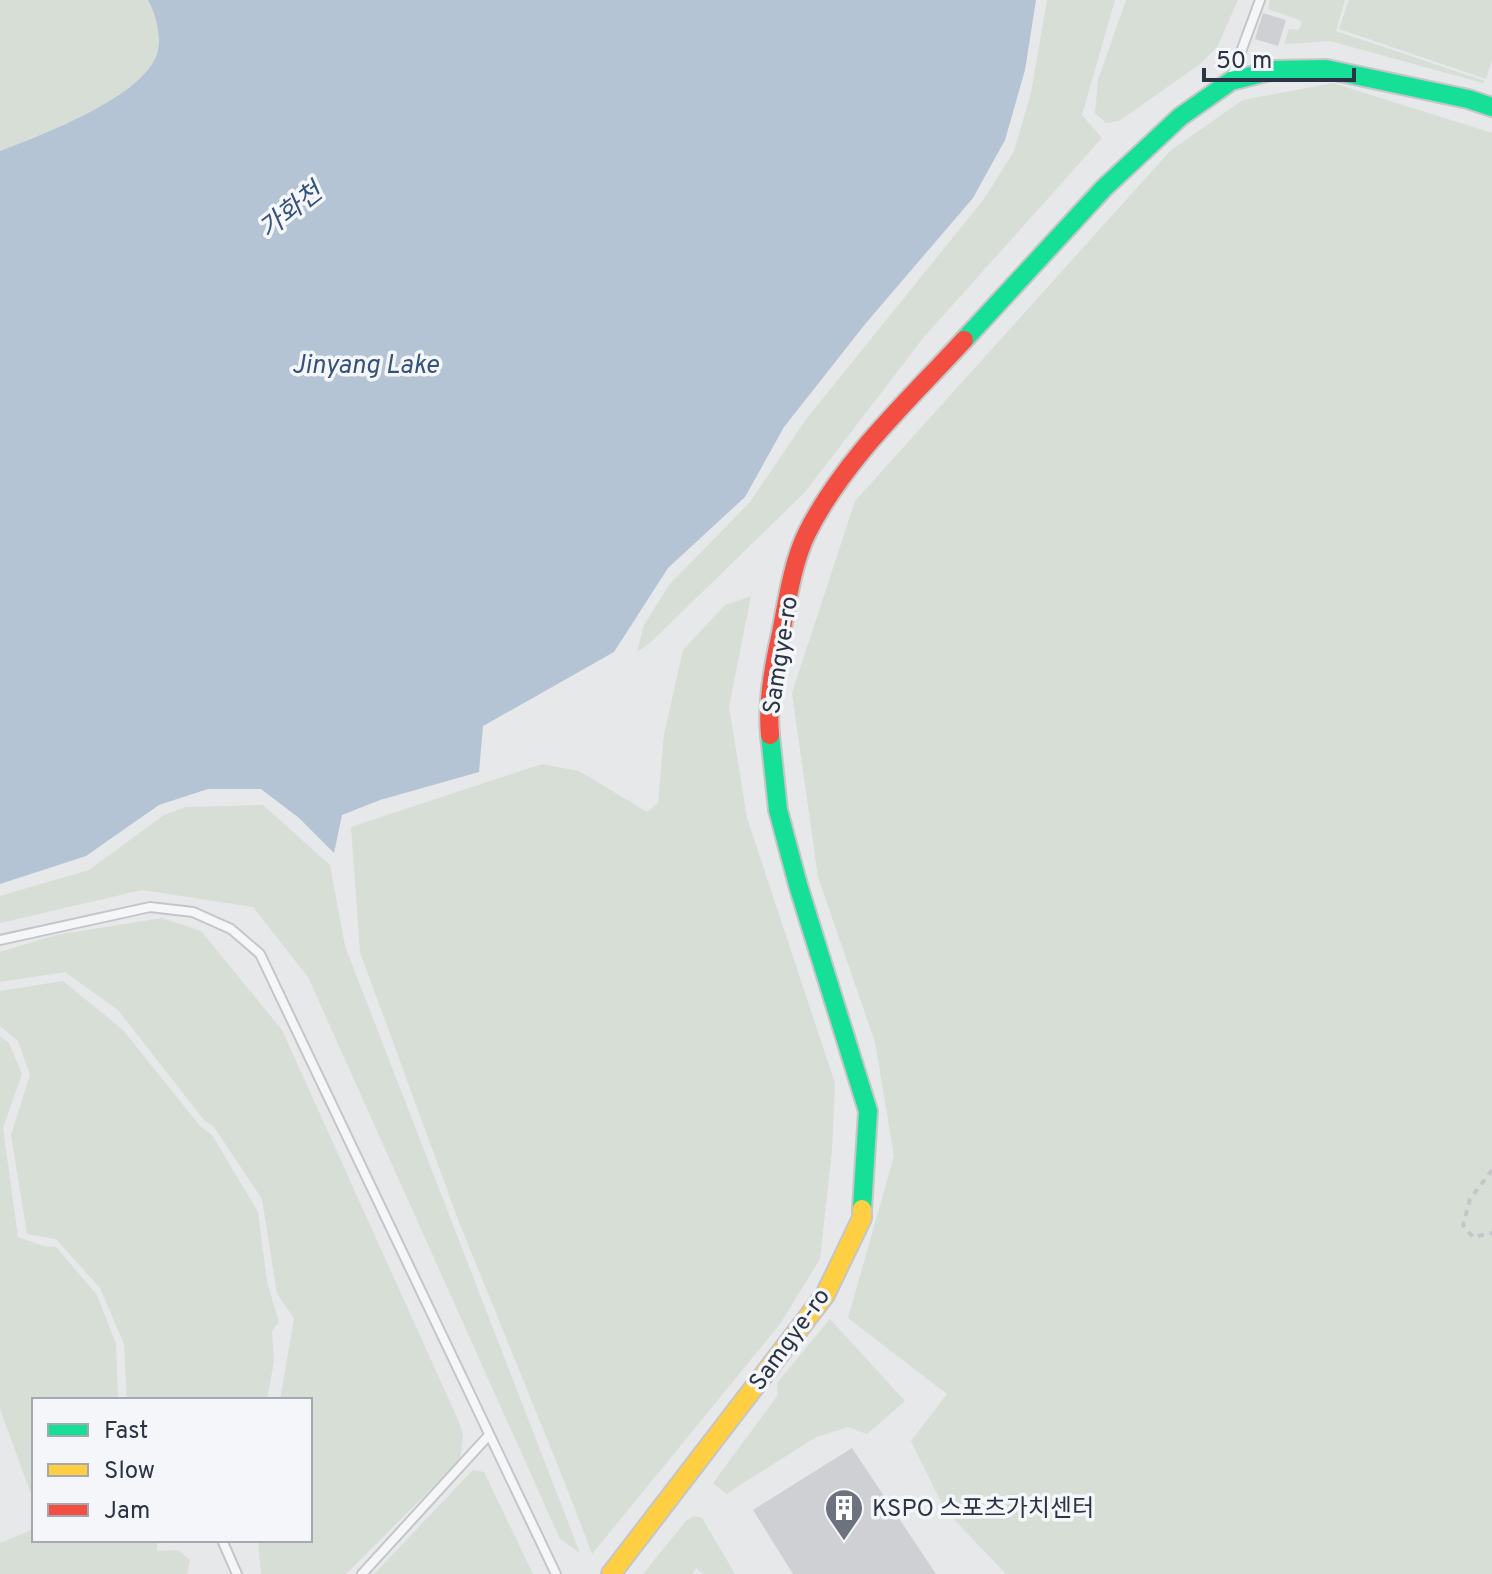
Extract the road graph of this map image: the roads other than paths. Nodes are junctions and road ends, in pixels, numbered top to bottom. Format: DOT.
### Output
graph roads {
  1 [pos="1260,0"];
  2 [pos="1231,81"];
  3 [pos="1492,107"];
  4 [pos="0,940"];
  5 [pos="489,1435"];
  6 [pos="223,1542"];
  7 [pos="237,1574"];
  8 [pos="362,1574"];
  9 [pos="556,1574"];
  10 [pos="611,1574"];
  1 -- 2 [label="lane"];
  2 -- 3 [label="street, Samgye-ro"];
  2 -- 10 [label="street, Samgye-ro"];
  4 -- 5 [label="lane"];
  5 -- 8 [label="lane"];
  5 -- 9 [label="lane"];
  6 -- 7 [label="lane"];
}
